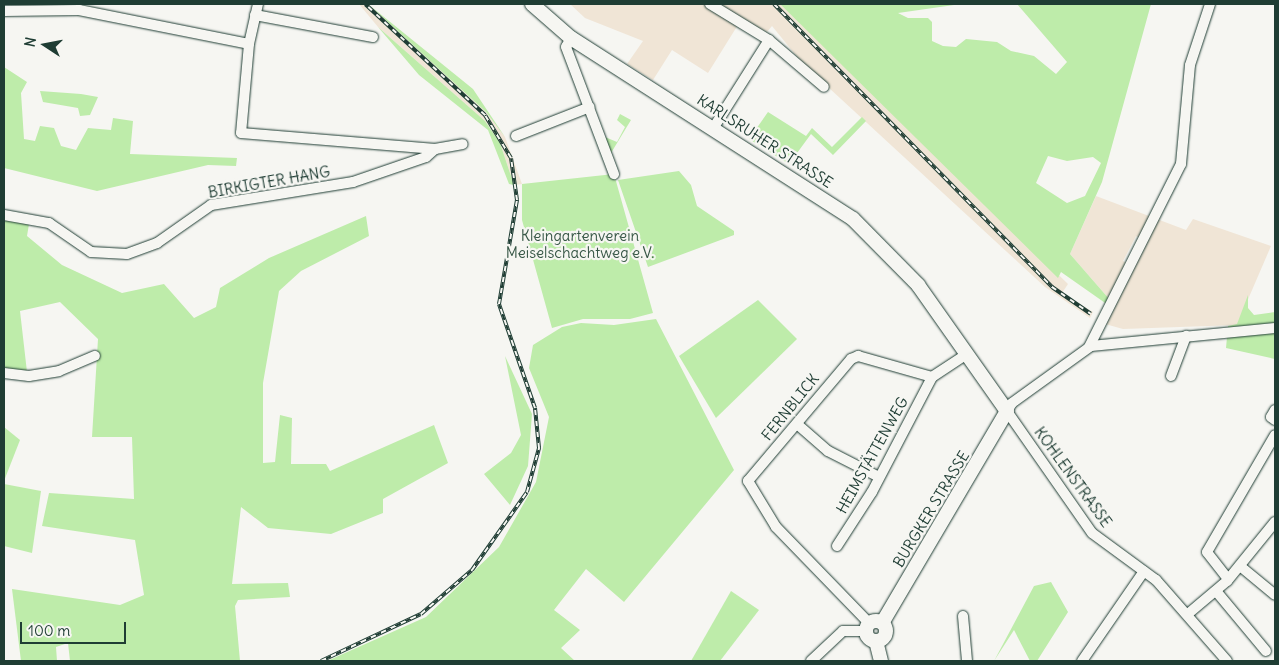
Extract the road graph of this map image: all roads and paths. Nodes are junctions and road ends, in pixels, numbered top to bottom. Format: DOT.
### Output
graph roads {
  1 [pos="258,4"];
  2 [pos="532,4"];
  3 [pos="710,4"];
  4 [pos="1210,4"];
  5 [pos="4,11"];
  6 [pos="255,15"];
  7 [pos="373,37"];
  8 [pos="571,38"];
  9 [pos="769,40"];
  10 [pos="249,44"];
  11 [pos="824,87"];
  12 [pos="590,106"];
  13 [pos="714,127"];
  14 [pos="516,136"];
  15 [pos="463,144"];
  16 [pos="435,149"];
  17 [pos="614,174"];
  18 [pos="4,216"];
  19 [pos="1275,328"];
  20 [pos="955,335"];
  21 [pos="1186,336"];
  22 [pos="1089,346"];
  23 [pos="967,354"];
  24 [pos="95,356"];
  25 [pos="4,373"];
  26 [pos="1171,376"];
  27 [pos="932,377"];
  28 [pos="1275,410"];
  29 [pos="1007,411"];
  30 [pos="1275,420"];
  31 [pos="797,424"];
  32 [pos="1275,435"];
  33 [pos="879,477"];
  34 [pos="1275,522"];
  35 [pos="837,546"];
  36 [pos="1240,566"];
  37 [pos="1144,571"];
  38 [pos="1228,579"];
  39 [pos="1216,591"];
  40 [pos="1275,595"];
  41 [pos="1190,613"];
  42 [pos="963,616"];
  43 [pos="872,625"];
  44 [pos="1266,651"];
  45 [pos="811,661"];
  46 [pos="881,661"];
  47 [pos="967,661"];
  48 [pos="1082,661"];
  49 [pos="1227,661"];
  1 -- 6 [label="street"];
  2 -- 8 [label="main road, KARLSRUHER STRASSE"];
  3 -- 9 [label="street"];
  4 -- 22 [label="street"];
  5 -- 10 [label="street"];
  6 -- 7 [label="street"];
  6 -- 10 [label="street"];
  8 -- 12 [label="street"];
  8 -- 13 [label="main road, KARLSRUHER STRASSE"];
  9 -- 11 [label="street"];
  9 -- 13 [label="street"];
  10 -- 16 [label="street, BIRKIGTER HANG"];
  12 -- 14 [label="street"];
  12 -- 17 [label="street"];
  13 -- 20 [label="main road, KARLSRUHER STRASSE"];
  15 -- 16 [label="street, BIRKIGTER HANG"];
  16 -- 18 [label="street, BIRKIGTER HANG"];
  19 -- 21 [label="street"];
  20 -- 23 [label="main road, KOHLENSTRASSE"];
  21 -- 22 [label="street"];
  21 -- 26 [label="street"];
  22 -- 29 [label="street"];
  23 -- 27 [label="street"];
  23 -- 29 [label="main road, KOHLENSTRASSE"];
  24 -- 25 [label="street"];
  27 -- 31 [label="street, FERNBLICK"];
  27 -- 33 [label="street, HEIMSTÄTTENWEG"];
  28 -- 30 [label="street"];
  29 -- 37 [label="street, KOHLENSTRASSE"];
  29 -- 43 [label="main road, BURGKER STRASSE"];
  31 -- 33 [label="street"];
  31 -- 43 [label="street, FERNBLICK"];
  32 -- 38 [label="street"];
  33 -- 35 [label="street, HEIMSTÄTTENWEG"];
  34 -- 36 [label="street"];
  36 -- 38 [label="street"];
  36 -- 40 [label="street"];
  37 -- 41 [label="street, KOHLENSTRASSE"];
  37 -- 48 [label="street"];
  38 -- 39 [label="street"];
  39 -- 41 [label="street"];
  39 -- 44 [label="street"];
  41 -- 49 [label="street, KOHLENSTRASSE"];
  42 -- 47 [label="street"];
  43 -- 45 [label="street"];
  43 -- 46 [label="main road, BURGKER STRASSE"];
}
